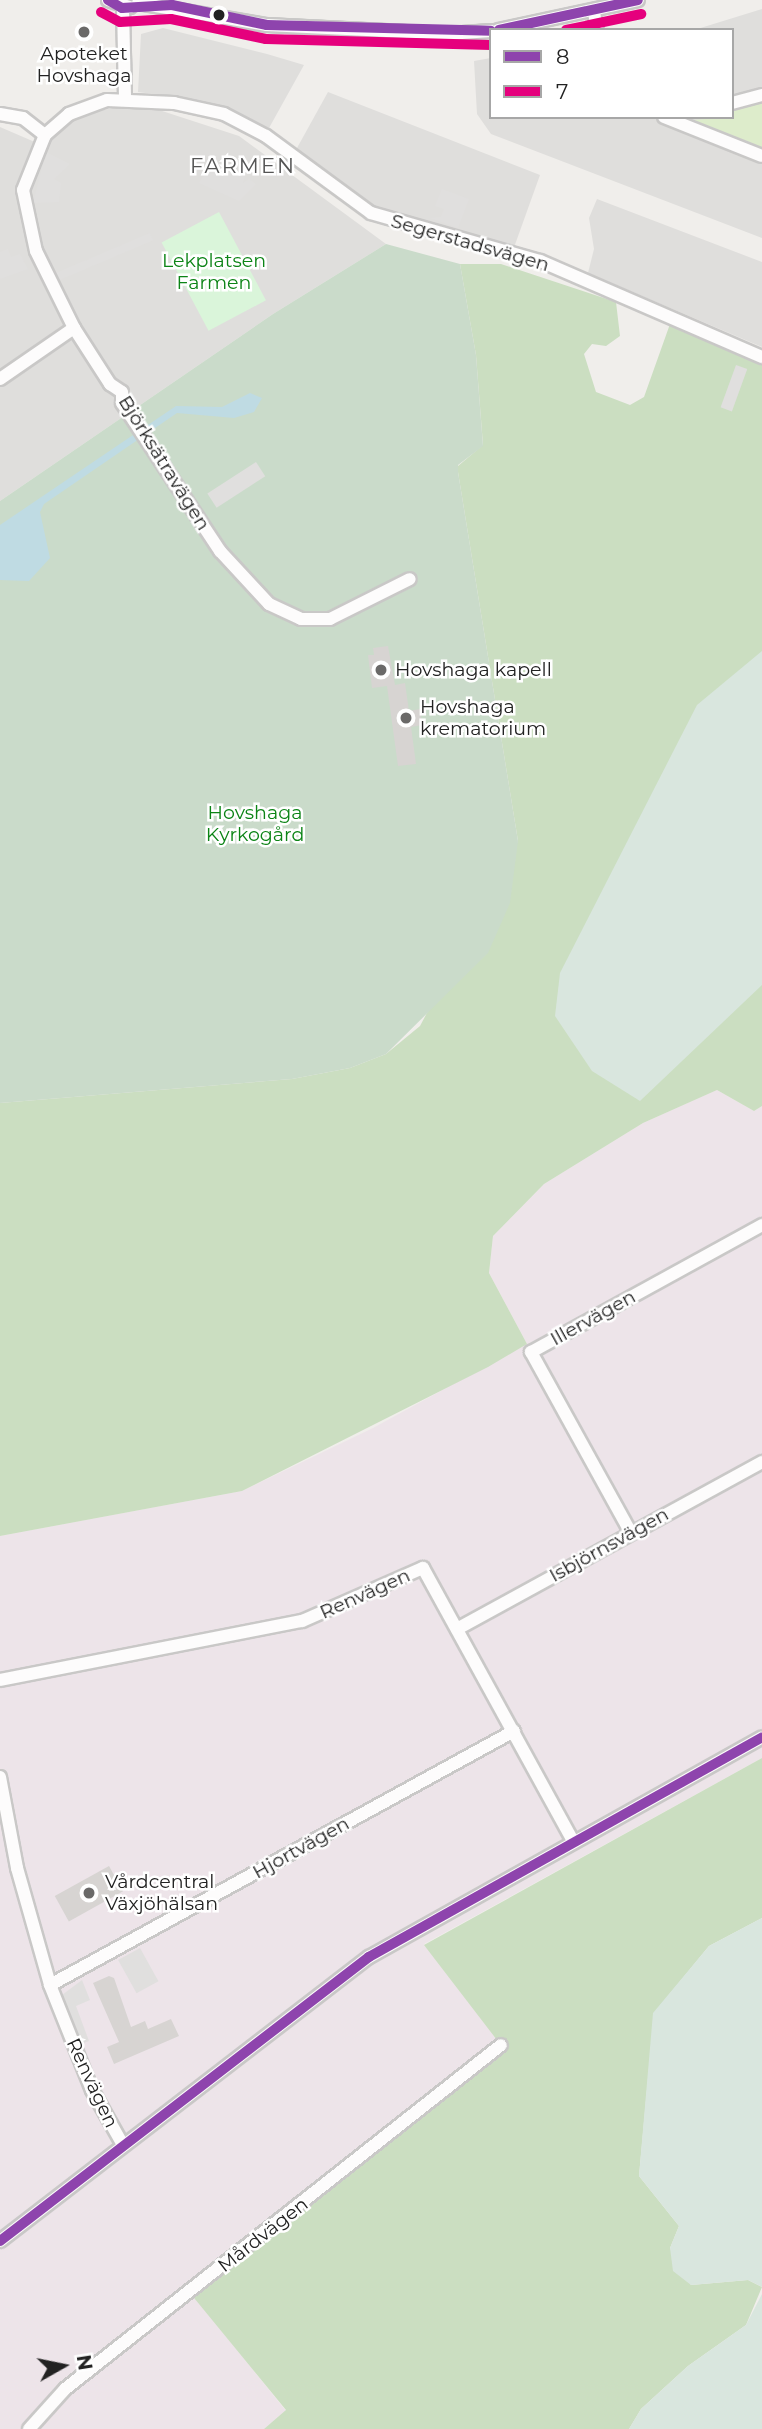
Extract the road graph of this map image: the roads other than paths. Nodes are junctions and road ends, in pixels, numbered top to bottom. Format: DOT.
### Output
graph roads {
  1 [pos="108,0"];
  2 [pos="187,0"];
  3 [pos="638,0"];
  4 [pos="139,2"];
  5 [pos="123,8"];
  6 [pos="594,12"];
  7 [pos="288,24"];
  8 [pos="509,28"];
  9 [pos="597,28"];
  10 [pos="489,31"];
  11 [pos="762,95"];
  12 [pos="125,99"];
  13 [pos="734,102"];
  14 [pos="0,114"];
  15 [pos="673,119"];
  16 [pos="46,135"];
  17 [pos="762,156"];
  18 [pos="74,328"];
  19 [pos="762,357"];
  20 [pos="0,379"];
  21 [pos="410,579"];
  22 [pos="762,1225"];
  23 [pos="762,1462"];
  24 [pos="631,1533"];
  25 [pos="457,1629"];
  26 [pos="0,1680"];
  27 [pos="514,1731"];
  28 [pos="762,1737"];
  29 [pos="0,1776"];
  30 [pos="573,1840"];
  31 [pos="50,1985"];
  32 [pos="501,2045"];
  33 [pos="123,2145"];
  34 [pos="0,2241"];
  35 [pos="29,2429"];
  1 -- 5 [label="street"];
  2 -- 7 [label="street"];
  3 -- 6 [label="street"];
  4 -- 5 [label="street"];
  4 -- 7 [label="street"];
  5 -- 12 [label="street"];
  6 -- 8 [label="street"];
  6 -- 9 [label="street"];
  7 -- 10 [label="street"];
  11 -- 13 [label="street"];
  12 -- 16 [label="street, Segerstadsvägen"];
  12 -- 19 [label="street, Segerstadsvägen"];
  14 -- 16 [label="street"];
  15 -- 17 [label="street"];
  16 -- 18 [label="street, Björksätravägen"];
  18 -- 20 [label="street"];
  18 -- 21 [label="street, Björksätravägen"];
  22 -- 24 [label="street, Illervägen"];
  23 -- 24 [label="street, Isbjörnsvägen"];
  24 -- 25 [label="street, Isbjörnsvägen"];
  25 -- 26 [label="street, Renvägen"];
  25 -- 27 [label="street, Renvägen"];
  27 -- 30 [label="street, Renvägen"];
  27 -- 31 [label="street, Hjortvägen"];
  28 -- 30 [label="street"];
  29 -- 31 [label="street, Renvägen"];
  30 -- 33 [label="street"];
  31 -- 33 [label="street, Renvägen"];
  32 -- 35 [label="street, Mårdvägen"];
  33 -- 34 [label="street"];
}
